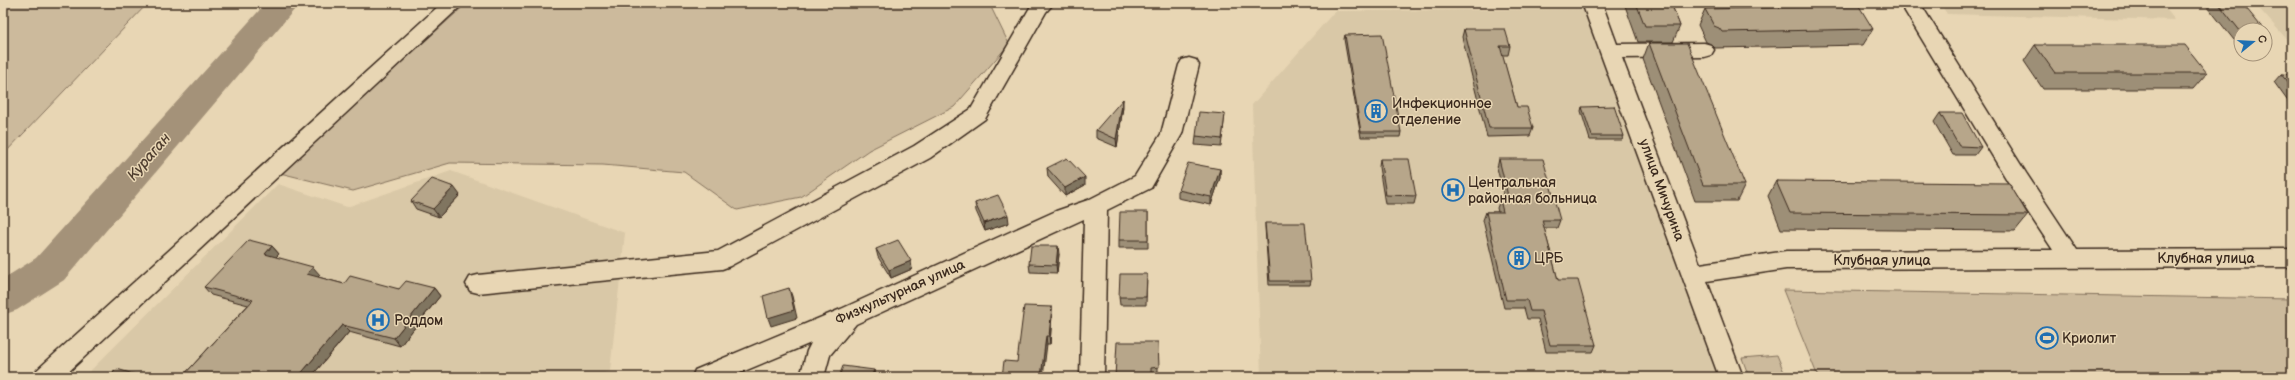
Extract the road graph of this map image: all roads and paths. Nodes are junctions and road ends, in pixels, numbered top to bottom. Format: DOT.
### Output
graph roads {
  1 [pos="454,3"];
  2 [pos="1044,3"];
  3 [pos="1592,3"];
  4 [pos="1910,3"];
  5 [pos="1704,50"];
  6 [pos="1610,51"];
  7 [pos="1189,65"];
  8 [pos="1096,206"];
  9 [pos="2292,258"];
  10 [pos="2071,259"];
  11 [pos="1693,274"];
  12 [pos="478,284"];
  13 [pos="849,316"];
  14 [pos="46,377"];
  15 [pos="704,377"];
  16 [pos="812,377"];
  17 [pos="1092,377"];
  18 [pos="1731,377"];
  1 -- 14 [label="street"];
  2 -- 12 [label="street"];
  3 -- 6 [label="street, улица Мичурина"];
  4 -- 10 [label="street"];
  5 -- 6 [label="street"];
  6 -- 11 [label="street, улица Мичурина"];
  7 -- 8 [label="street, Физкультурная улица"];
  8 -- 13 [label="street, Физкультурная улица"];
  8 -- 17 [label="street"];
  9 -- 10 [label="street, Клубная улица"];
  10 -- 11 [label="street, Клубная улица"];
  11 -- 18 [label="street, улица Мичурина"];
  13 -- 15 [label="street, Физкультурная улица"];
  13 -- 16 [label="street"];
}
